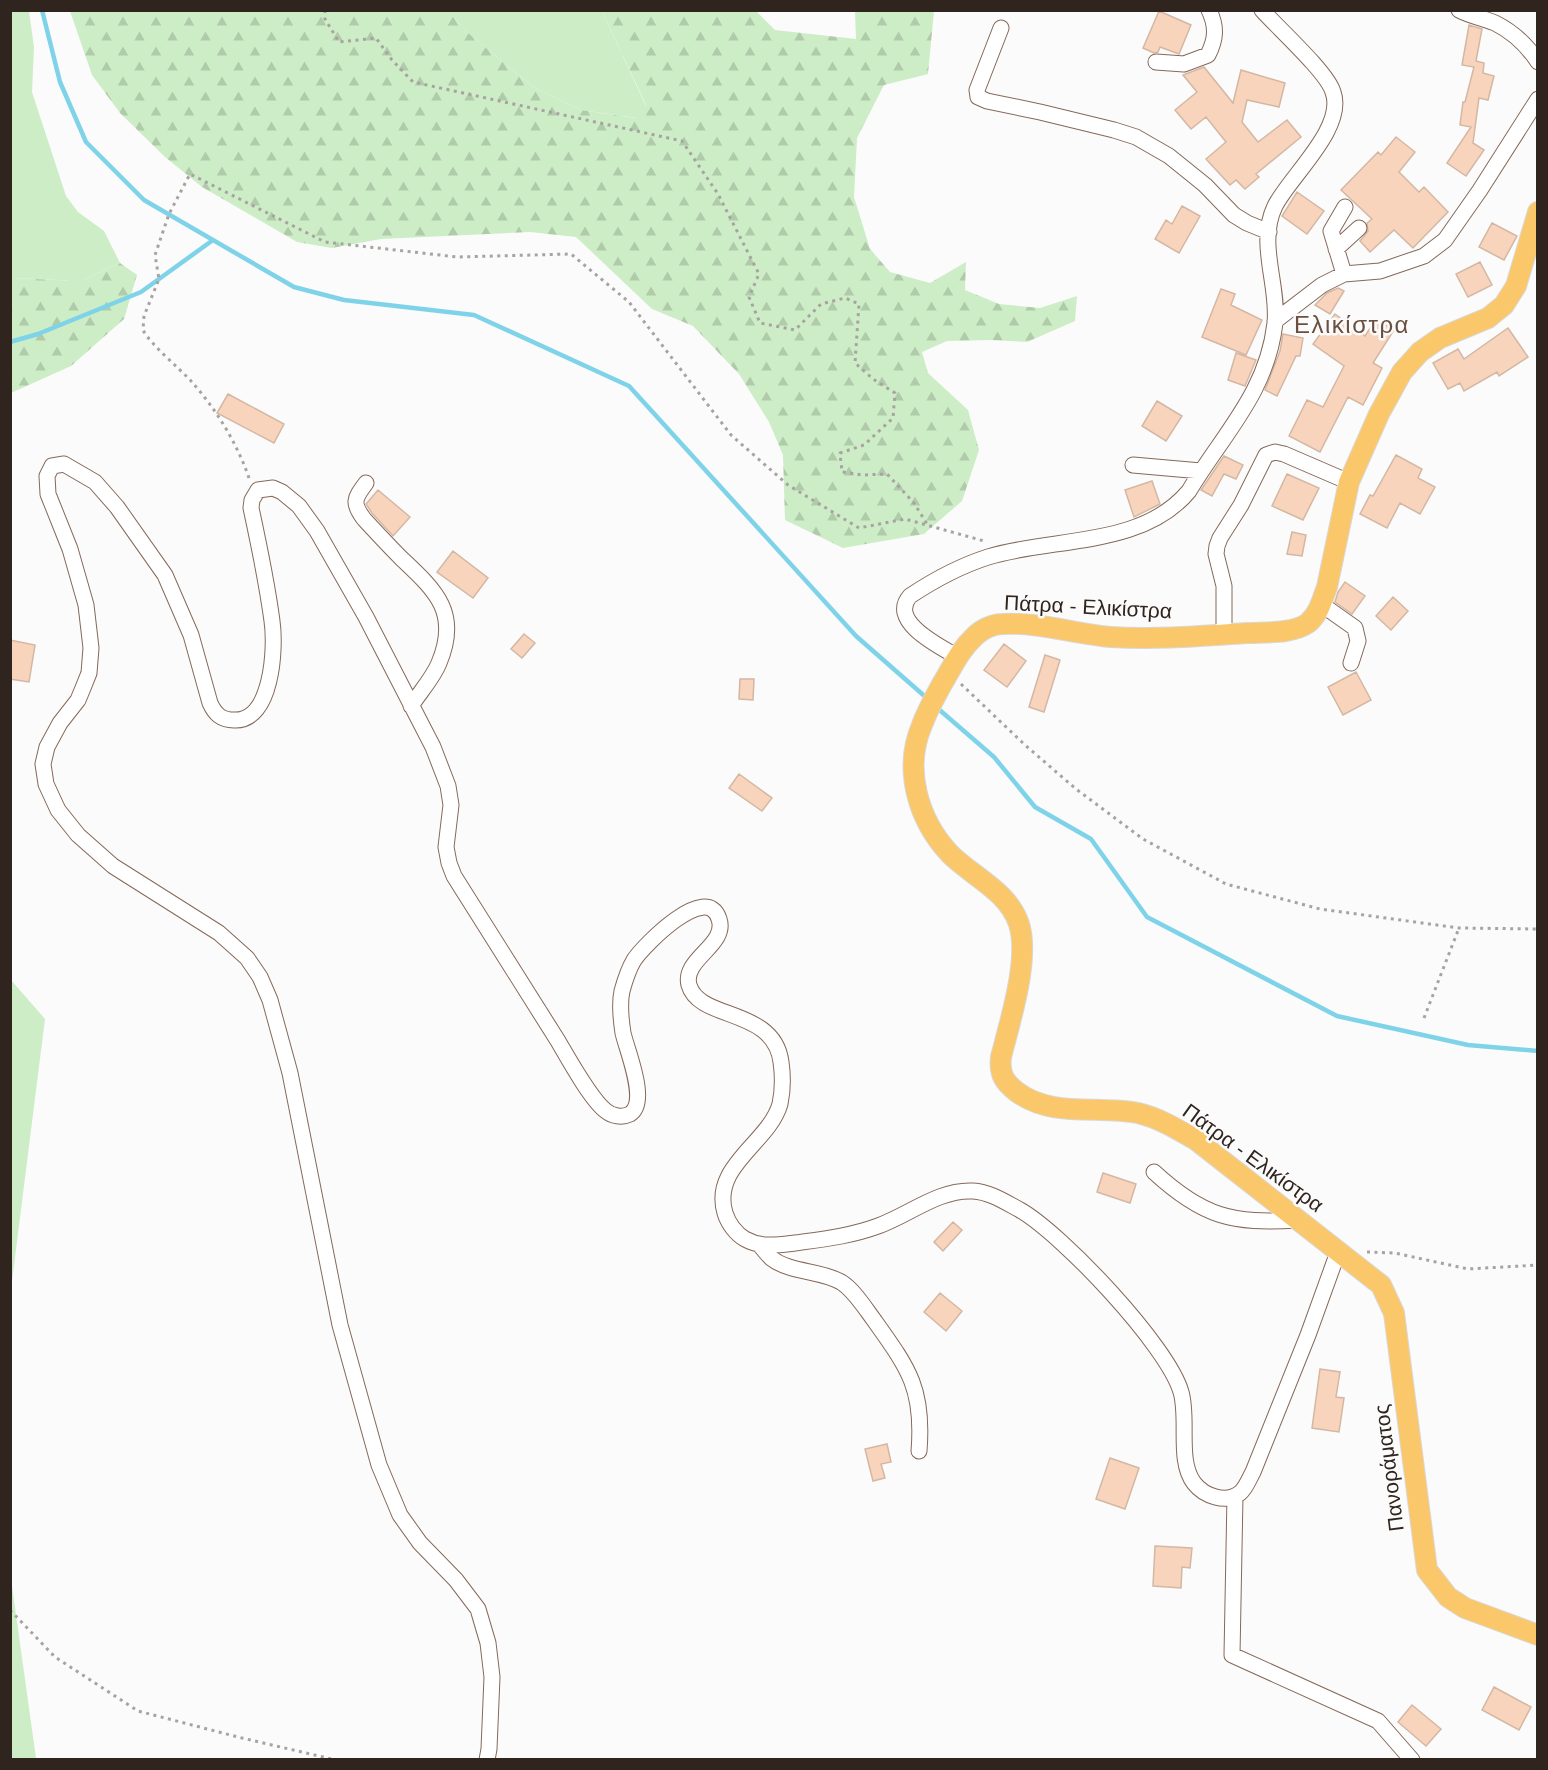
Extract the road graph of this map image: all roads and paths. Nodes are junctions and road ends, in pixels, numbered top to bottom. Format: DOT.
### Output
graph roads {
  1 [pos="325,10"];
  2 [pos="1209,10"];
  3 [pos="1262,10"];
  4 [pos="1459,10"];
  5 [pos="1000,28"];
  6 [pos="1156,62"];
  7 [pos="1538,62"];
  8 [pos="1538,99"];
  9 [pos="1344,207"];
  10 [pos="1538,212"];
  11 [pos="1359,228"];
  12 [pos="1269,232"];
  13 [pos="1336,249"];
  14 [pos="1344,274"];
  15 [pos="1275,321"];
  16 [pos="1133,465"];
  17 [pos="1201,471"];
  18 [pos="1349,482"];
  19 [pos="366,483"];
  20 [pos="254,494"];
  21 [pos="927,525"];
  22 [pos="983,541"];
  23 [pos="1321,604"];
  24 [pos="1224,635"];
  25 [pos="1351,663"];
  26 [pos="952,665"];
  27 [pos="411,706"];
  28 [pos="1459,928"];
  29 [pos="1538,929"];
  30 [pos="1424,1018"];
  31 [pos="1154,1172"];
  32 [pos="1297,1220"];
  33 [pos="759,1244"];
  34 [pos="1338,1252"];
  35 [pos="1538,1265"];
  36 [pos="919,1451"];
  37 [pos="1235,1496"];
  38 [pos="10,1610"];
  39 [pos="1538,1635"];
  40 [pos="336,1760"];
  41 [pos="487,1760"];
  42 [pos="1412,1760"];
  1 -- 21 [label="path"];
  2 -- 6 [label="street"];
  3 -- 12 [label="street"];
  4 -- 7 [label="street"];
  5 -- 12 [label="street"];
  8 -- 14 [label="street"];
  9 -- 13 [label="street"];
  10 -- 18 [label="main road, Πάτρα - Ελικίστρα"];
  11 -- 13 [label="street"];
  12 -- 15 [label="street"];
  13 -- 14 [label="street"];
  14 -- 15 [label="street"];
  15 -- 17 [label="street"];
  16 -- 17 [label="street"];
  17 -- 26 [label="street"];
  18 -- 23 [label="main road, Πάτρα - Ελικίστρα"];
  18 -- 24 [label="street"];
  19 -- 27 [label="street"];
  20 -- 21 [label="path"];
  20 -- 27 [label="street"];
  20 -- 41 [label="street"];
  21 -- 22 [label="path"];
  23 -- 24 [label="main road, Πάτρα - Ελικίστρα"];
  23 -- 25 [label="street"];
  24 -- 26 [label="main road, Πάτρα - Ελικίστρα"];
  26 -- 28 [label="path"];
  26 -- 32 [label="main road, Πάτρα - Ελικίστρα"];
  27 -- 33 [label="street"];
  28 -- 29 [label="path"];
  28 -- 30 [label="path"];
  31 -- 32 [label="street"];
  32 -- 34 [label="main road, Πάτρα - Ελικίστρα"];
  33 -- 36 [label="street"];
  33 -- 37 [label="street"];
  34 -- 35 [label="path"];
  34 -- 37 [label="street"];
  34 -- 39 [label="main road, Πανοράματος"];
  37 -- 42 [label="street"];
  38 -- 40 [label="path"];
}
